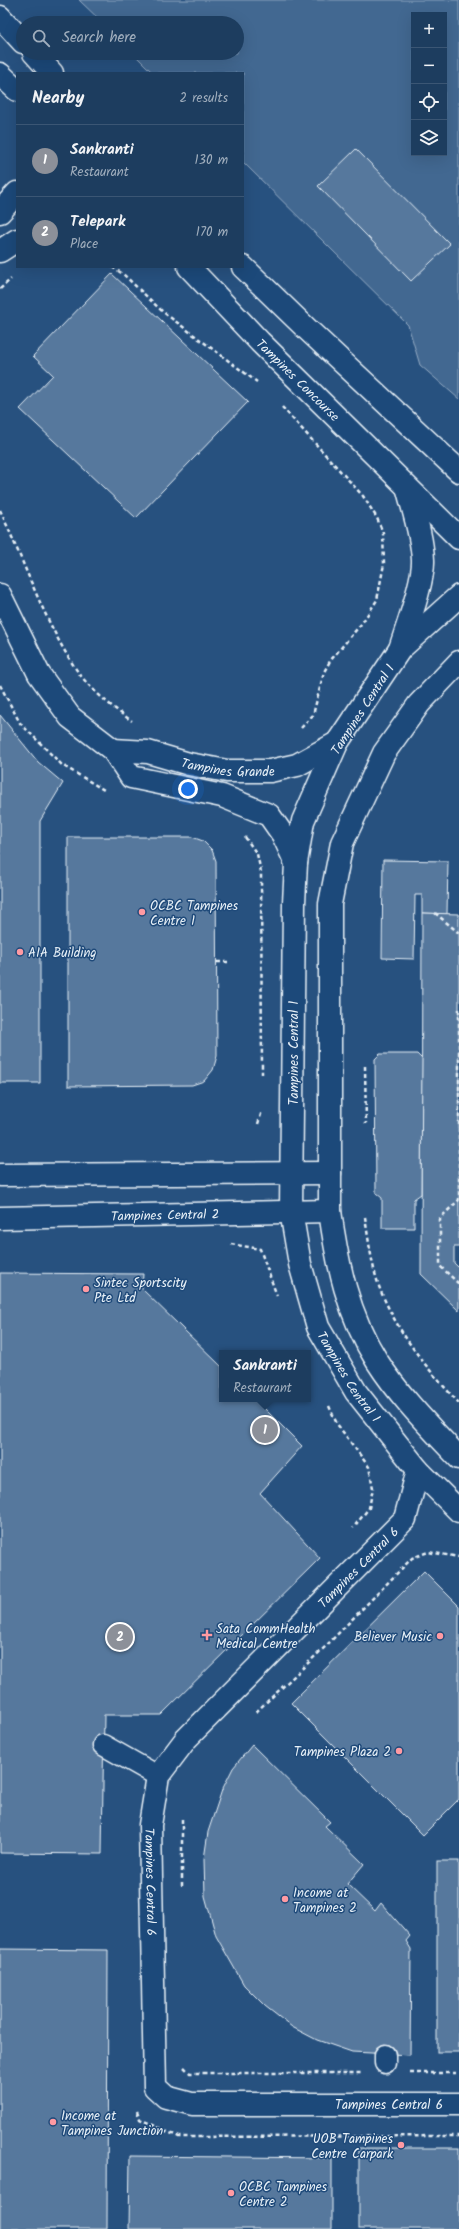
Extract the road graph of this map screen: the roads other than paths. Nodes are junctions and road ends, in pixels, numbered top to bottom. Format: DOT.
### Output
graph roads {
  1 [pos="0,17"];
  2 [pos="16,34"];
  3 [pos="40,60"];
  4 [pos="51,72"];
  5 [pos="0,74"];
  6 [pos="16,89"];
  7 [pos="16,194"];
  8 [pos="0,212"];
  9 [pos="16,241"];
  10 [pos="0,251"];
  11 [pos="190,268"];
  12 [pos="244,268"];
  13 [pos="456,466"];
  14 [pos="408,490"];
  15 [pos="459,538"];
  16 [pos="0,595"];
  17 [pos="459,596"];
  18 [pos="400,649"];
  19 [pos="459,662"];
  20 [pos="338,743"];
  21 [pos="113,750"];
  22 [pos="296,863"];
  23 [pos="330,1173"];
  24 [pos="292,1174"];
  25 [pos="0,1175"];
  26 [pos="291,1211"];
  27 [pos="330,1211"];
  28 [pos="0,1218"];
  29 [pos="459,1458"];
  30 [pos="418,1470"];
  31 [pos="459,1511"];
  32 [pos="103,1745"];
  33 [pos="158,1776"];
  34 [pos="459,2104"];
  1 -- 2 [label="street"];
  3 -- 4 [label="street"];
  5 -- 6 [label="street"];
  7 -- 8 [label="street"];
  9 -- 10 [label="street"];
  11 -- 14 [label="street, Tampines Concourse"];
  12 -- 13 [label="street"];
  14 -- 15 [label="street, Tampines Concourse"];
  14 -- 18 [label="street, Tampines Concourse"];
  16 -- 21 [label="street, Tampines Grande"];
  17 -- 18 [label="street, Tampines Central 1"];
  18 -- 20 [label="street, Tampines Central 1"];
  19 -- 23 [label="street"];
  20 -- 21 [label="street, Tampines Grande"];
  20 -- 22 [label="street, Tampines Central 1"];
  21 -- 22 [label="street, Tampines Grande"];
  22 -- 24 [label="street, Tampines Central 1"];
  23 -- 24 [label="street"];
  23 -- 27 [label="street"];
  24 -- 25 [label="street"];
  24 -- 26 [label="street, Tampines Central 1"];
  26 -- 27 [label="street, Tampines Central 2"];
  26 -- 28 [label="street, Tampines Central 2"];
  26 -- 30 [label="street, Tampines Central 1"];
  27 -- 29 [label="street"];
  30 -- 31 [label="street, Tampines Central 1"];
  30 -- 33 [label="street, Tampines Central 6"];
  32 -- 33 [label="lane"];
  33 -- 34 [label="street, Tampines Central 6"];
}
